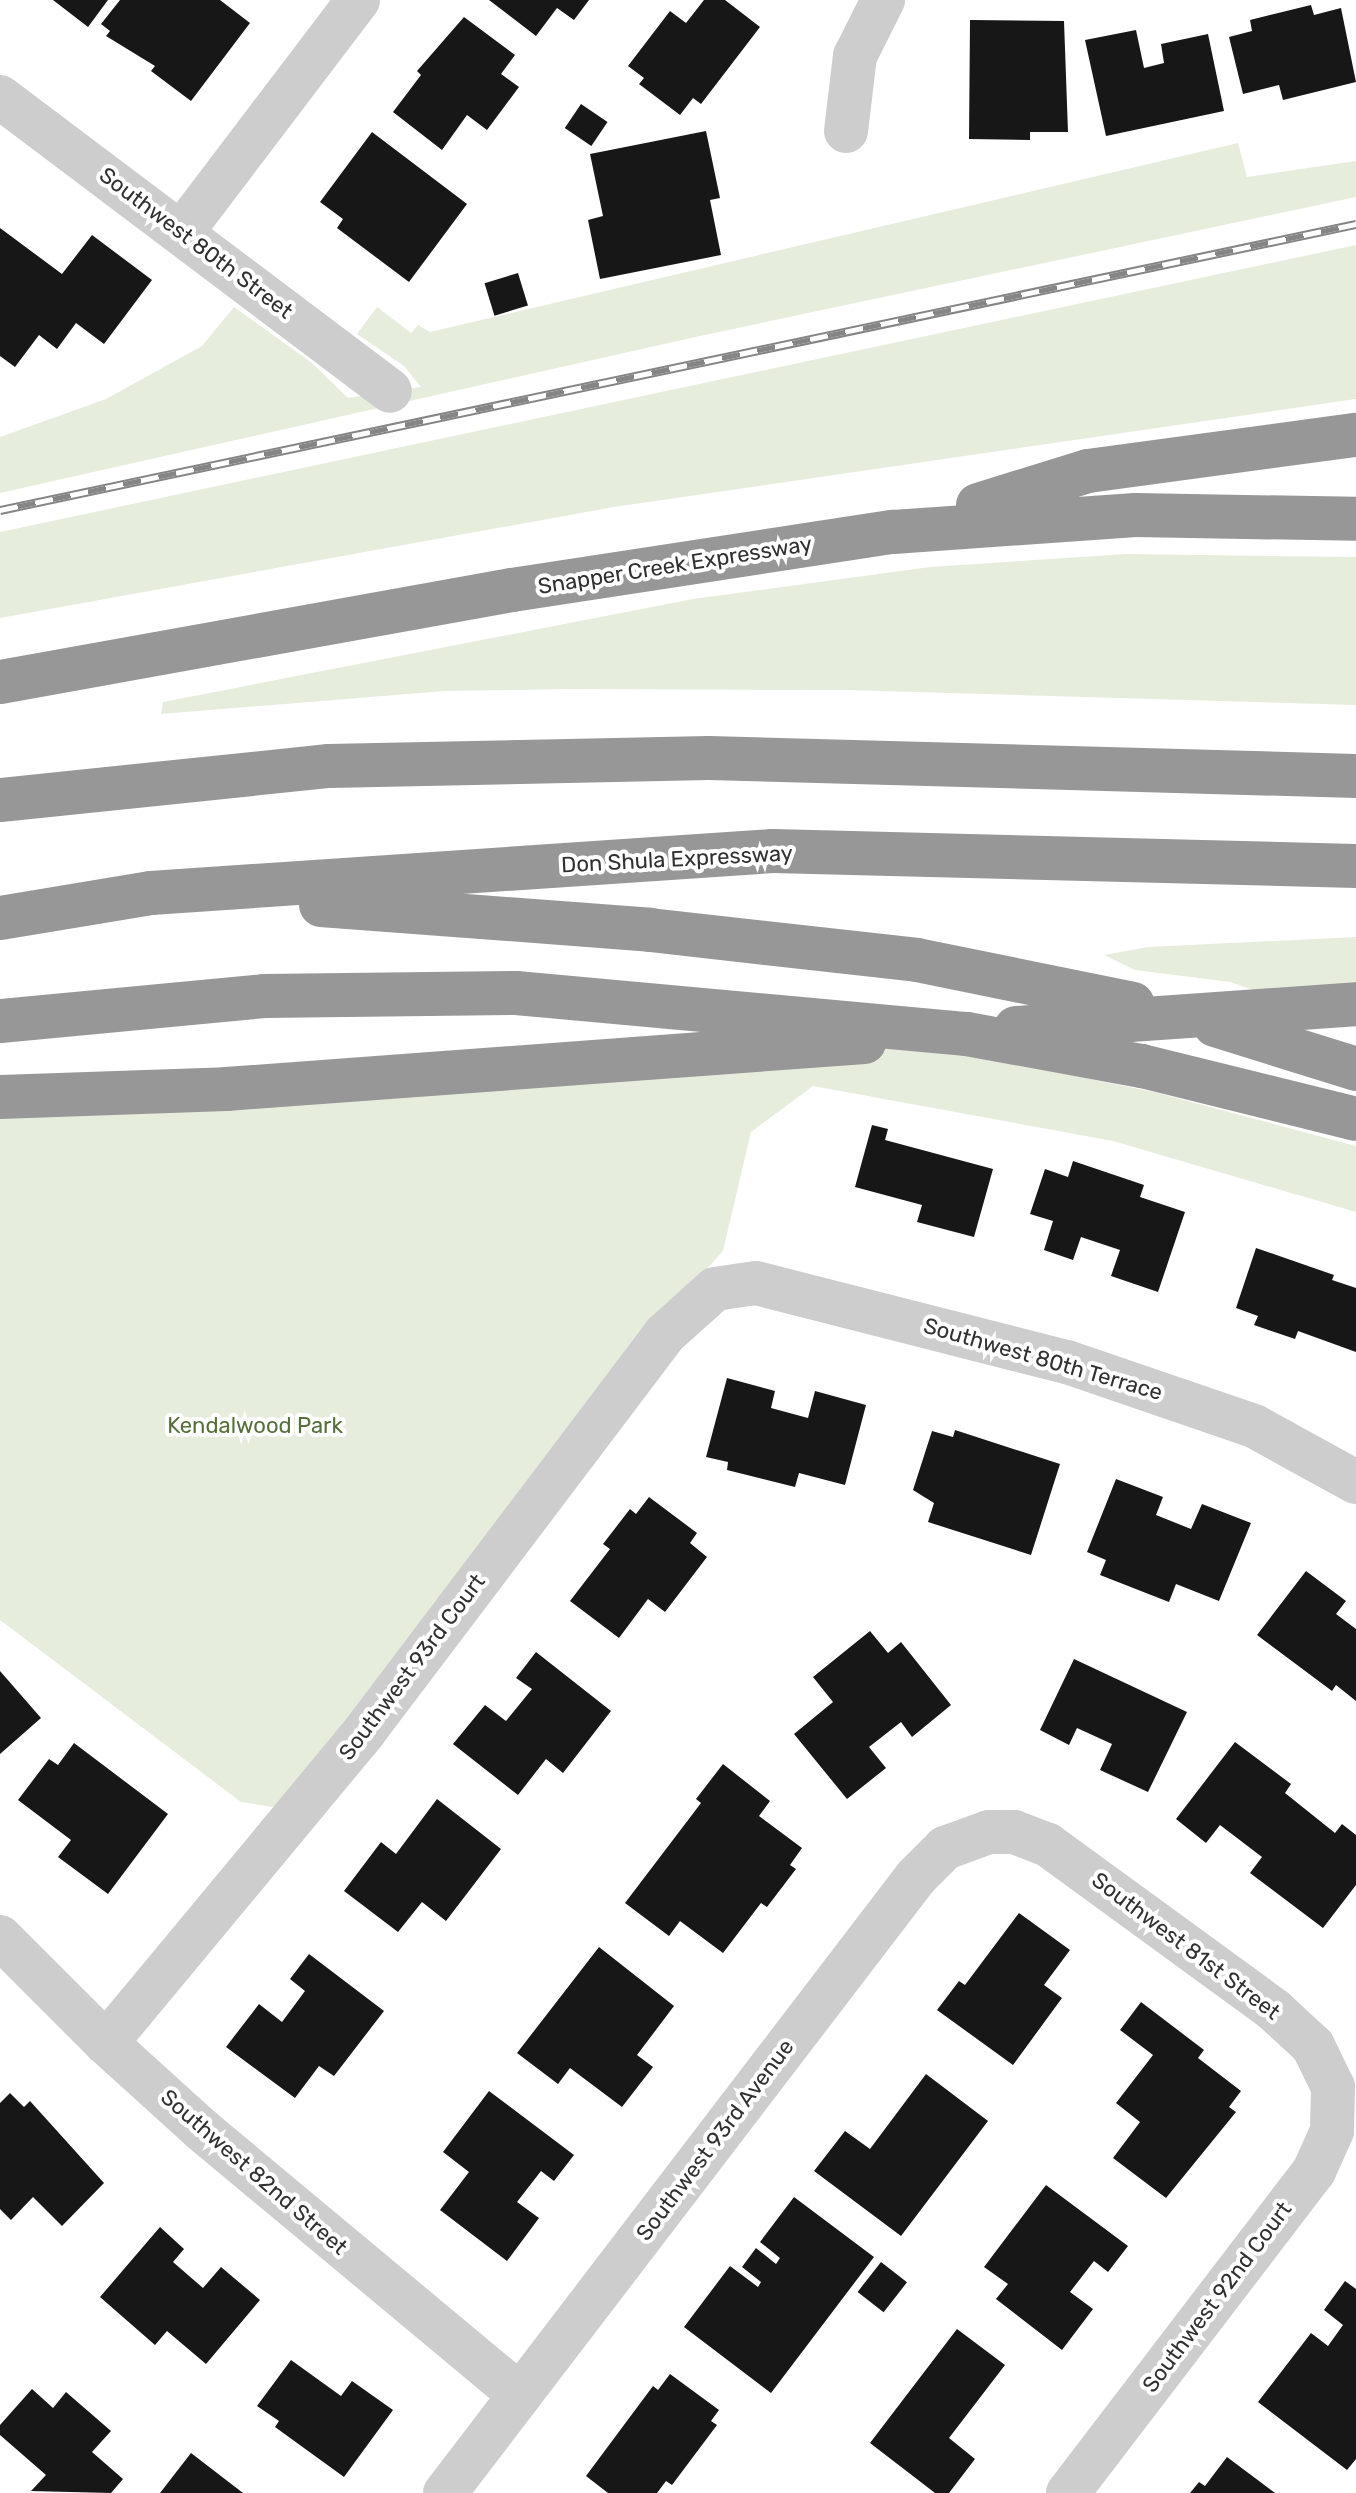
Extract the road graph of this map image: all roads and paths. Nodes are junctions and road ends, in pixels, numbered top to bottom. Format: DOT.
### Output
graph roads {
  1 [pos="358,0"];
  2 [pos="883,0"];
  3 [pos="0,97"];
  4 [pos="846,131"];
  5 [pos="182,232"];
  6 [pos="390,391"];
  7 [pos="1356,435"];
  8 [pos="1356,519"];
  9 [pos="893,532"];
  10 [pos="0,682"];
  11 [pos="1356,776"];
  12 [pos="0,800"];
  13 [pos="1356,866"];
  14 [pos="151,893"];
  15 [pos="0,918"];
  16 [pos="1356,1004"];
  17 [pos="0,1021"];
  18 [pos="1356,1069"];
  19 [pos="0,1097"];
  20 [pos="1356,1119"];
  21 [pos="715,1289"];
  22 [pos="1356,1482"];
  23 [pos="1014,1832"];
  24 [pos="0,1937"];
  25 [pos="106,2043"];
  26 [pos="1333,2087"];
  27 [pos="520,2395"];
  28 [pos="445,2493"];
  29 [pos="1068,2493"];
  1 -- 5 [label="street"];
  2 -- 4 [label="street"];
  3 -- 5 [label="street, Southwest 80th Street"];
  5 -- 6 [label="street, Southwest 80th Street"];
  7 -- 9 [label="highway"];
  8 -- 9 [label="highway, Snapper Creek Expressway"];
  9 -- 10 [label="highway, Snapper Creek Expressway"];
  11 -- 12 [label="highway"];
  13 -- 14 [label="highway, Don Shula Expressway"];
  14 -- 15 [label="highway, Don Shula Expressway"];
  14 -- 18 [label="highway"];
  16 -- 19 [label="highway"];
  17 -- 20 [label="highway"];
  21 -- 22 [label="street, Southwest 80th Terrace"];
  21 -- 25 [label="street, Southwest 93rd Court"];
  23 -- 26 [label="street, Southwest 81st Street"];
  23 -- 27 [label="street, Southwest 93rd Avenue"];
  24 -- 25 [label="street, Southwest 82nd Street"];
  25 -- 27 [label="street, Southwest 82nd Street"];
  26 -- 29 [label="street, Southwest 92nd Court"];
  27 -- 28 [label="street, Southwest 93rd Avenue"];
}
